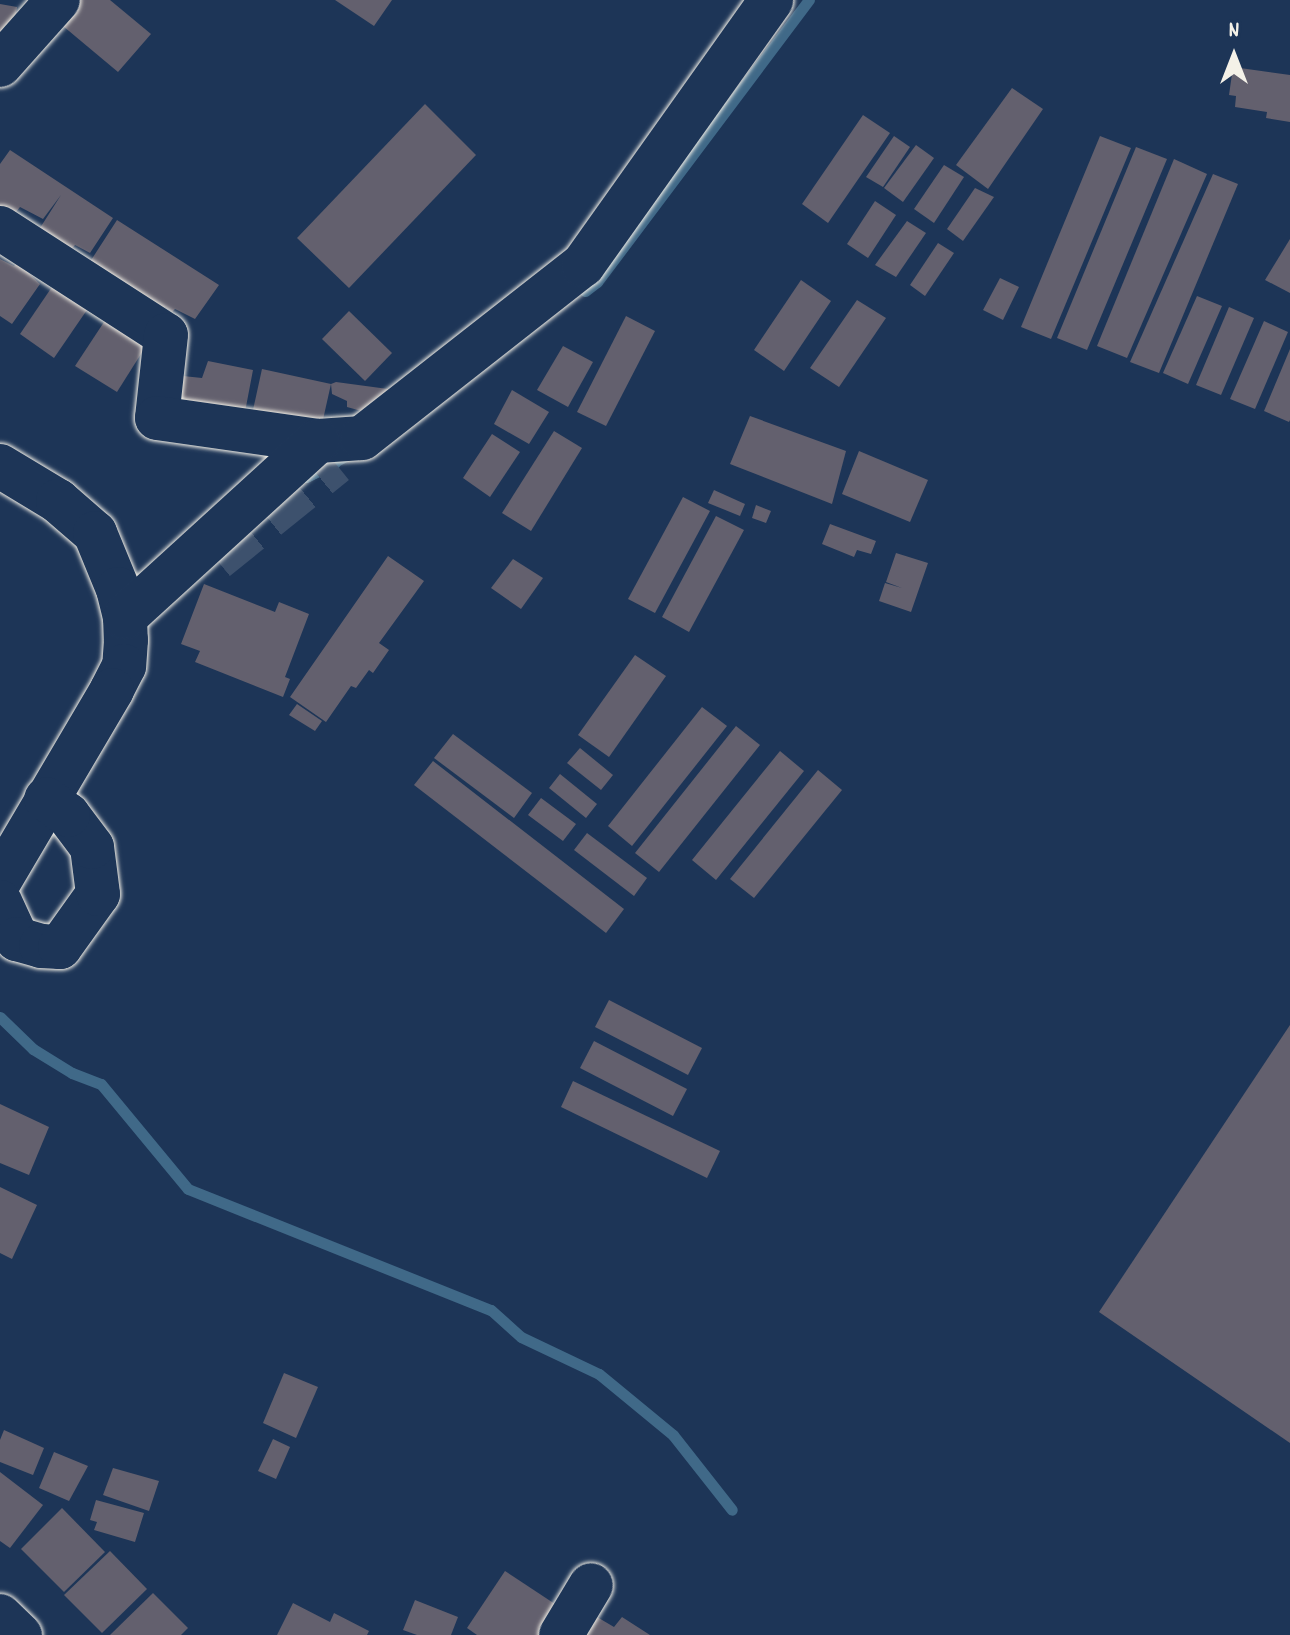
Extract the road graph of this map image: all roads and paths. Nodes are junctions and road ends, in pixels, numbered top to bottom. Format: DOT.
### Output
graph roads {
  1 [pos="58,0"];
  2 [pos="771,0"];
  3 [pos="0,65"];
  4 [pos="0,228"];
  5 [pos="318,441"];
  6 [pos="0,466"];
  7 [pos="125,617"];
  8 [pos="46,799"];
  9 [pos="0,880"];
  10 [pos="0,902"];
  11 [pos="591,1585"];
  12 [pos="0,1616"];
  13 [pos="20,1635"];
  14 [pos="561,1635"];
  1 -- 3 [label="street"];
  2 -- 5 [label="street"];
  4 -- 5 [label="street"];
  5 -- 7 [label="street"];
  6 -- 7 [label="street"];
  7 -- 8 [label="street"];
  8 -- 9 [label="street"];
  8 -- 10 [label="street"];
  11 -- 14 [label="street"];
  12 -- 13 [label="street"];
}
